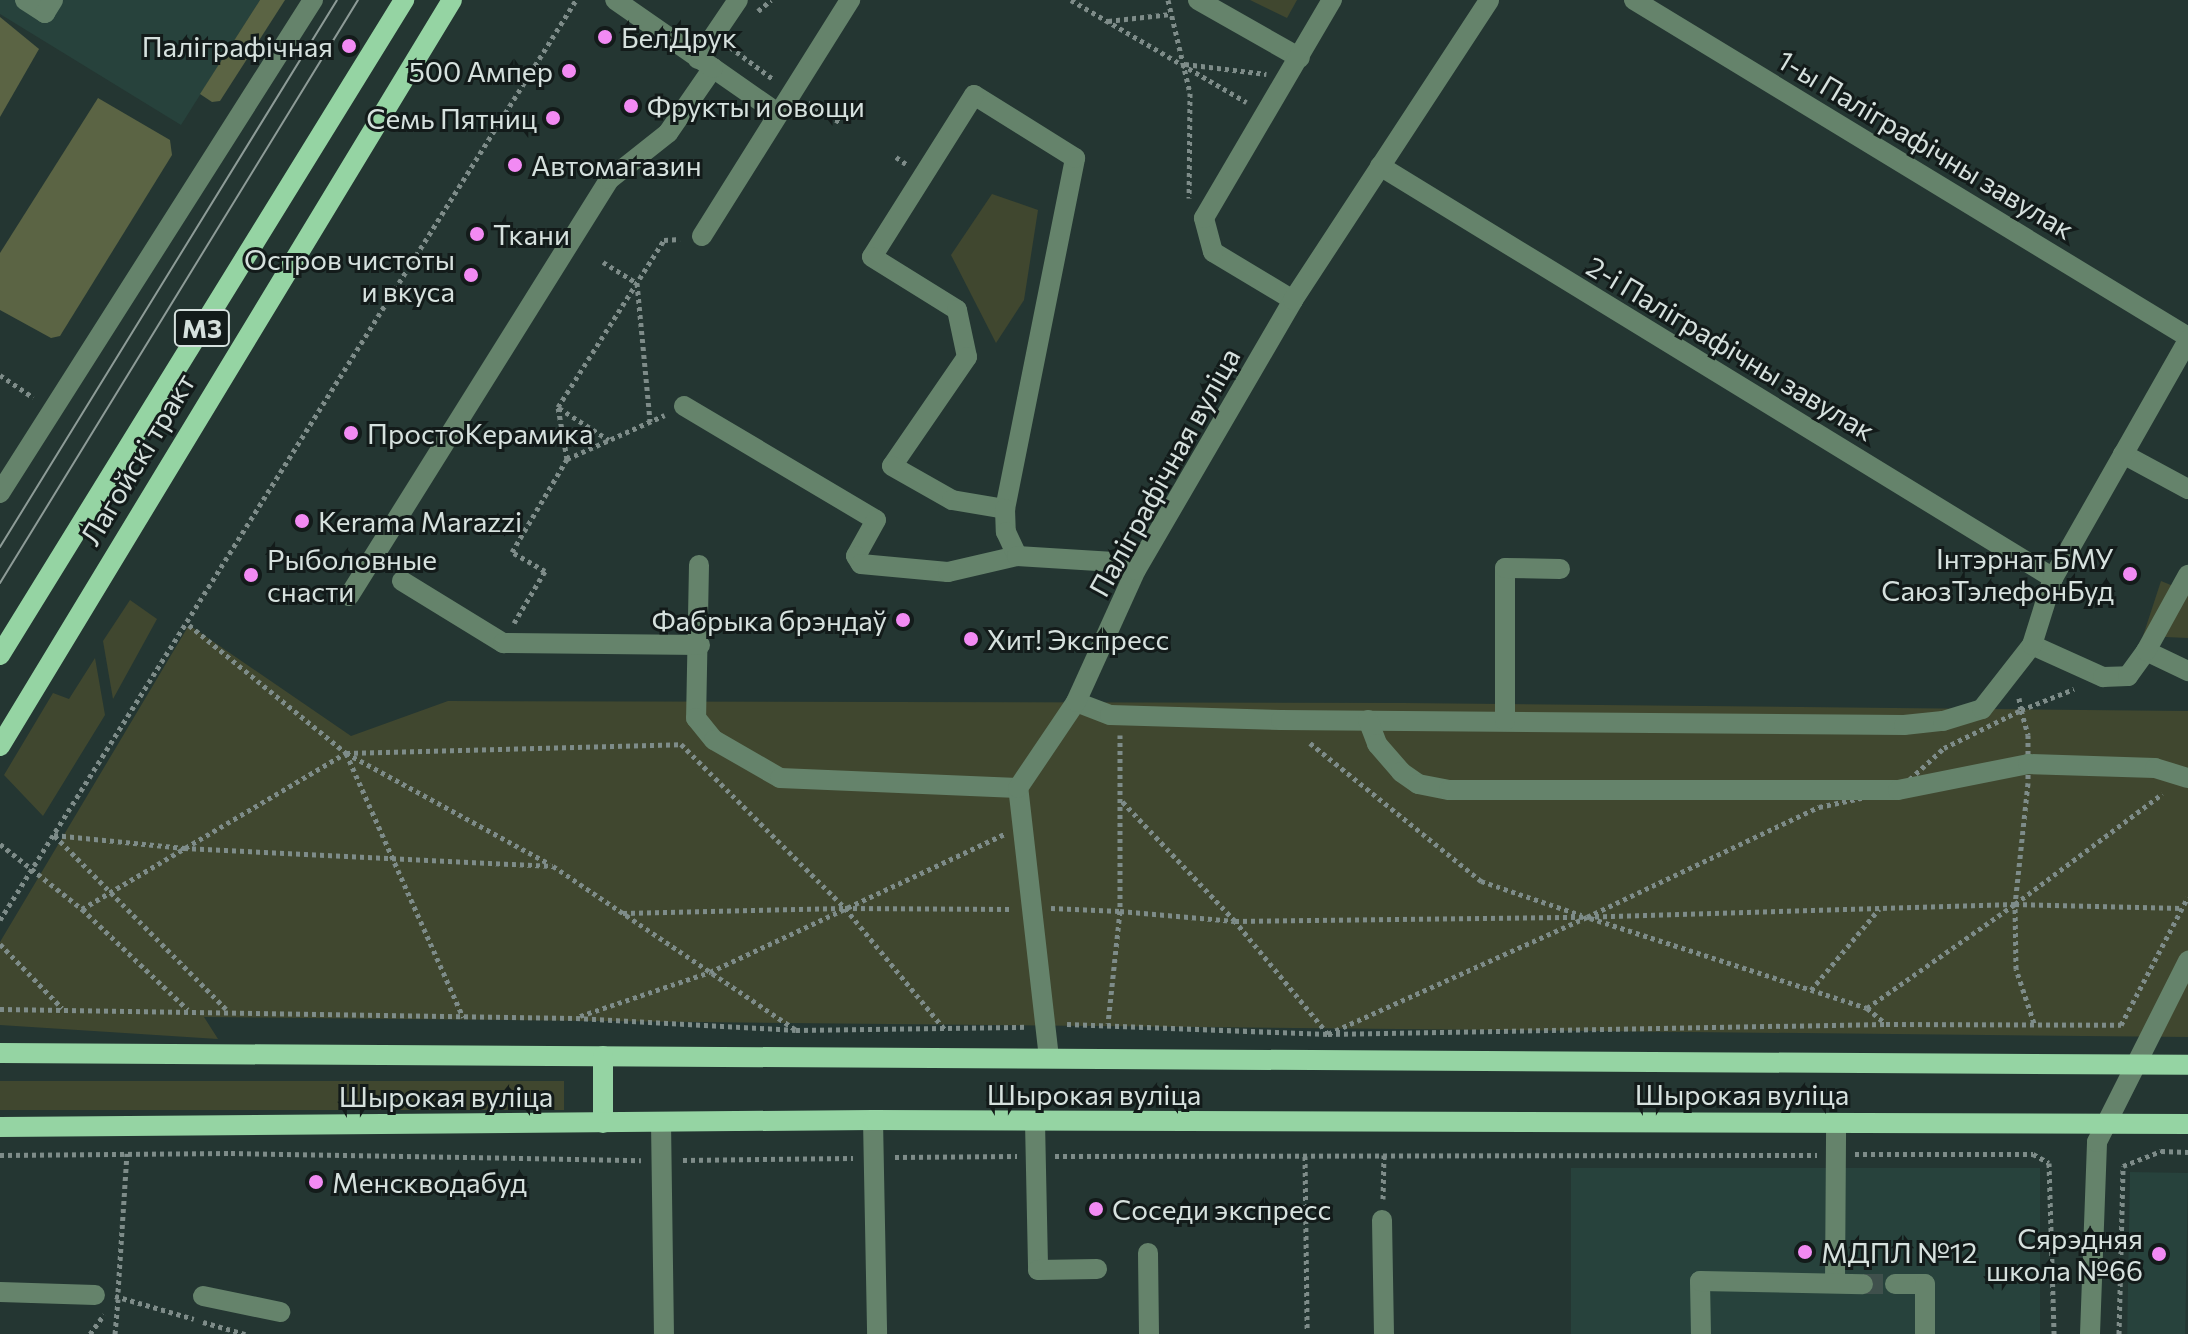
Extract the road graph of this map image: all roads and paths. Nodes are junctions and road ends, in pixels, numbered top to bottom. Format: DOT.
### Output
graph roads {
  1 [pos="25,0"];
  2 [pos="53,0"];
  3 [pos="313,0"];
  4 [pos="404,0"];
  5 [pos="452,0"];
  6 [pos="576,0"];
  7 [pos="615,0"];
  8 [pos="738,0"];
  9 [pos="850,0"];
  10 [pos="1071,0"];
  11 [pos="1168,0"];
  12 [pos="1198,0"];
  13 [pos="1332,0"];
  14 [pos="1489,0"];
  15 [pos="1634,0"];
  16 [pos="1171,14"];
  17 [pos="1107,21"];
  18 [pos="706,63"];
  19 [pos="1180,63"];
  20 [pos="1295,68"];
  21 [pos="779,114"];
  22 [pos="1267,115"];
  23 [pos="1380,166"];
  24 [pos="1204,218"];
  25 [pos="702,236"];
  26 [pos="603,262"];
  27 [pos="637,283"];
  28 [pos="1293,300"];
  29 [pos="2188,339"];
  30 [pos="0,375"];
  31 [pos="33,397"];
  32 [pos="684,406"];
  33 [pos="558,407"];
  34 [pos="650,421"];
  35 [pos="609,440"];
  36 [pos="2123,454"];
  37 [pos="567,459"];
  38 [pos="2188,489"];
  39 [pos="0,493"];
  40 [pos="1005,509"];
  41 [pos="1017,556"];
  42 [pos="699,565"];
  43 [pos="1560,569"];
  44 [pos="1136,570"];
  45 [pos="2188,575"];
  46 [pos="2053,578"];
  47 [pos="402,581"];
  48 [pos="349,596"];
  49 [pos="189,625"];
  50 [pos="503,643"];
  51 [pos="700,645"];
  52 [pos="2032,645"];
  53 [pos="2146,651"];
  54 [pos="0,655"];
  55 [pos="2014,669"];
  56 [pos="2188,671"];
  57 [pos="2103,677"];
  58 [pos="1076,702"];
  59 [pos="2021,710"];
  60 [pos="1110,715"];
  61 [pos="1281,720"];
  62 [pos="1368,720"];
  63 [pos="1505,721"];
  64 [pos="0,746"];
  65 [pos="346,753"];
  66 [pos="2028,764"];
  67 [pos="2186,777"];
  68 [pos="1018,788"];
  69 [pos="1898,790"];
  70 [pos="1122,801"];
  71 [pos="1021,826"];
  72 [pos="54,835"];
  73 [pos="0,844"];
  74 [pos="184,848"];
  75 [pos="390,857"];
  76 [pos="553,866"];
  77 [pos="34,867"];
  78 [pos="110,892"];
  79 [pos="2188,897"];
  80 [pos="2015,904"];
  81 [pos="845,908"];
  82 [pos="1046,908"];
  83 [pos="1879,908"];
  84 [pos="2182,908"];
  85 [pos="82,909"];
  86 [pos="1120,911"];
  87 [pos="622,913"];
  88 [pos="1587,917"];
  89 [pos="0,920"];
  90 [pos="1235,921"];
  91 [pos="0,944"];
  92 [pos="2188,961"];
  93 [pos="710,972"];
  94 [pos="1811,990"];
  95 [pos="62,1008"];
  96 [pos="1867,1008"];
  97 [pos="1061,1009"];
  98 [pos="189,1010"];
  99 [pos="227,1010"];
  100 [pos="463,1017"];
  101 [pos="576,1018"];
  102 [pos="1108,1023"];
  103 [pos="2034,1023"];
  104 [pos="1063,1024"];
  105 [pos="1886,1024"];
  106 [pos="2121,1025"];
  107 [pos="796,1030"];
  108 [pos="946,1031"];
  109 [pos="0,1053"];
  110 [pos="603,1056"];
  111 [pos="1049,1058"];
  112 [pos="2133,1065"];
  113 [pos="2188,1065"];
  114 [pos="873,1120"];
  115 [pos="661,1122"];
  116 [pos="1035,1122"];
  117 [pos="603,1123"];
  118 [pos="1836,1123"];
  119 [pos="2103,1124"];
  120 [pos="2188,1124"];
  121 [pos="0,1127"];
  122 [pos="2188,1152"];
  123 [pos="127,1153"];
  124 [pos="1384,1155"];
  125 [pos="1305,1156"];
  126 [pos="2049,1163"];
  127 [pos="1382,1220"];
  128 [pos="1148,1253"];
  129 [pos="1097,1269"];
  130 [pos="1835,1283"];
  131 [pos="1863,1284"];
  132 [pos="1895,1284"];
  133 [pos="0,1292"];
  134 [pos="95,1295"];
  135 [pos="203,1296"];
  136 [pos="118,1297"];
  137 [pos="280,1312"];
  138 [pos="1307,1331"];
  139 [pos="90,1334"];
  140 [pos="115,1334"];
  141 [pos="245,1334"];
  142 [pos="664,1334"];
  143 [pos="877,1334"];
  144 [pos="1149,1334"];
  145 [pos="1384,1334"];
  146 [pos="1701,1334"];
  147 [pos="1925,1334"];
  148 [pos="2054,1334"];
  149 [pos="2090,1334"];
  150 [pos="2119,1334"];
  1 -- 2 [label="street"];
  3 -- 39 [label="street"];
  4 -- 54 [label="main road, Лагойскі тракт / М3"];
  5 -- 64 [label="main road, Лагойскі тракт / М3"];
  6 -- 49 [label="path"];
  7 -- 18 [label="street"];
  8 -- 18 [label="street"];
  9 -- 21 [label="street"];
  10 -- 17 [label="path"];
  11 -- 16 [label="path"];
  12 -- 20 [label="street"];
  13 -- 20 [label="street"];
  14 -- 23 [label="street, Паліграфічная вуліца"];
  15 -- 29 [label="street, 1-ы Паліграфічны завулак"];
  16 -- 17 [label="path"];
  16 -- 19 [label="path"];
  17 -- 19 [label="path"];
  18 -- 21 [label="street"];
  18 -- 48 [label="street"];
  19 -- 20 [label="path"];
  19 -- 22 [label="path"];
  19 -- 24 [label="path"];
  20 -- 22 [label="street"];
  21 -- 25 [label="street"];
  22 -- 24 [label="street"];
  23 -- 28 [label="street, Паліграфічная вуліца"];
  23 -- 46 [label="street, 2-і Паліграфічны завулак"];
  24 -- 28 [label="street"];
  25 -- 27 [label="path"];
  26 -- 27 [label="path"];
  27 -- 33 [label="path"];
  27 -- 34 [label="path"];
  28 -- 44 [label="street, Паліграфічная вуліца"];
  29 -- 36 [label="street"];
  30 -- 31 [label="path"];
  32 -- 34 [label="path"];
  32 -- 41 [label="street"];
  33 -- 35 [label="path"];
  33 -- 37 [label="path"];
  34 -- 35 [label="path"];
  35 -- 37 [label="path"];
  36 -- 38 [label="street"];
  36 -- 46 [label="street"];
  37 -- 50 [label="path"];
  40 -- 40 [label="street"];
  40 -- 41 [label="street"];
  41 -- 44 [label="street"];
  42 -- 51 [label="street"];
  43 -- 63 [label="street"];
  44 -- 58 [label="street, Паліграфічная вуліца"];
  45 -- 53 [label="street"];
  46 -- 52 [label="street"];
  47 -- 50 [label="street"];
  49 -- 65 [label="path"];
  49 -- 72 [label="path"];
  50 -- 51 [label="street"];
  51 -- 68 [label="street"];
  52 -- 55 [label="street"];
  52 -- 57 [label="street"];
  53 -- 56 [label="street"];
  53 -- 57 [label="street"];
  55 -- 59 [label="path"];
  55 -- 63 [label="street"];
  57 -- 59 [label="path"];
  58 -- 60 [label="street"];
  58 -- 68 [label="street, Паліграфічная вуліца"];
  59 -- 66 [label="path"];
  59 -- 69 [label="path"];
  60 -- 61 [label="street"];
  60 -- 70 [label="path"];
  61 -- 62 [label="street"];
  61 -- 88 [label="path"];
  62 -- 63 [label="street"];
  62 -- 69 [label="street"];
  65 -- 74 [label="path"];
  65 -- 75 [label="path"];
  65 -- 76 [label="path"];
  65 -- 81 [label="path"];
  66 -- 67 [label="street"];
  66 -- 69 [label="street"];
  66 -- 80 [label="path"];
  67 -- 80 [label="path"];
  68 -- 71 [label="street"];
  69 -- 88 [label="path"];
  70 -- 86 [label="path"];
  70 -- 90 [label="path"];
  71 -- 81 [label="path"];
  71 -- 82 [label="street"];
  72 -- 74 [label="path"];
  72 -- 77 [label="path"];
  72 -- 78 [label="path"];
  73 -- 77 [label="path"];
  74 -- 75 [label="path"];
  74 -- 78 [label="path"];
  75 -- 76 [label="path"];
  75 -- 100 [label="path"];
  76 -- 87 [label="path"];
  77 -- 85 [label="path"];
  77 -- 89 [label="path"];
  78 -- 85 [label="path"];
  78 -- 99 [label="path"];
  79 -- 84 [label="path"];
  80 -- 83 [label="path"];
  80 -- 84 [label="path"];
  80 -- 96 [label="path"];
  80 -- 103 [label="path"];
  81 -- 82 [label="path"];
  81 -- 87 [label="path"];
  81 -- 93 [label="path"];
  81 -- 108 [label="path"];
  82 -- 86 [label="path"];
  82 -- 111 [label="street"];
  83 -- 88 [label="path"];
  83 -- 94 [label="path"];
  84 -- 106 [label="path"];
  85 -- 98 [label="path"];
  86 -- 90 [label="path"];
  86 -- 102 [label="path"];
  87 -- 93 [label="path"];
  88 -- 90 [label="path"];
  88 -- 90 [label="path"];
  88 -- 94 [label="path"];
  91 -- 95 [label="path"];
  92 -- 112 [label="street"];
  93 -- 101 [label="path"];
  93 -- 107 [label="path"];
  94 -- 96 [label="path"];
  96 -- 105 [label="path"];
  97 -- 104 [label="path"];
  109 -- 110 [label="main road, Шырокая вуліца"];
  110 -- 111 [label="main road, Шырокая вуліца"];
  110 -- 117 [label="main road"];
  111 -- 112 [label="main road, Шырокая вуліца"];
  112 -- 113 [label="main road, Шырокая вуліца"];
  112 -- 119 [label="street"];
  114 -- 115 [label="main road, Шырокая вуліца"];
  114 -- 116 [label="main road, Шырокая вуліца"];
  114 -- 143 [label="street"];
  115 -- 117 [label="main road, Шырокая вуліца"];
  115 -- 142 [label="street"];
  116 -- 118 [label="main road, Шырокая вуліца"];
  116 -- 129 [label="street"];
  117 -- 121 [label="main road, Шырокая вуліца"];
  118 -- 119 [label="main road, Шырокая вуліца"];
  118 -- 130 [label="street"];
  119 -- 120 [label="main road, Шырокая вуліца"];
  119 -- 149 [label="street"];
  122 -- 150 [label="path"];
  123 -- 136 [label="path"];
  124 -- 127 [label="path"];
  125 -- 138 [label="path"];
  126 -- 148 [label="path"];
  127 -- 145 [label="street"];
  128 -- 144 [label="street"];
  130 -- 131 [label="street"];
  130 -- 146 [label="street"];
  132 -- 147 [label="street"];
  133 -- 134 [label="street"];
  134 -- 136 [label="path"];
  135 -- 137 [label="street"];
  136 -- 139 [label="path"];
  136 -- 140 [label="path"];
  136 -- 141 [label="path"];
}
